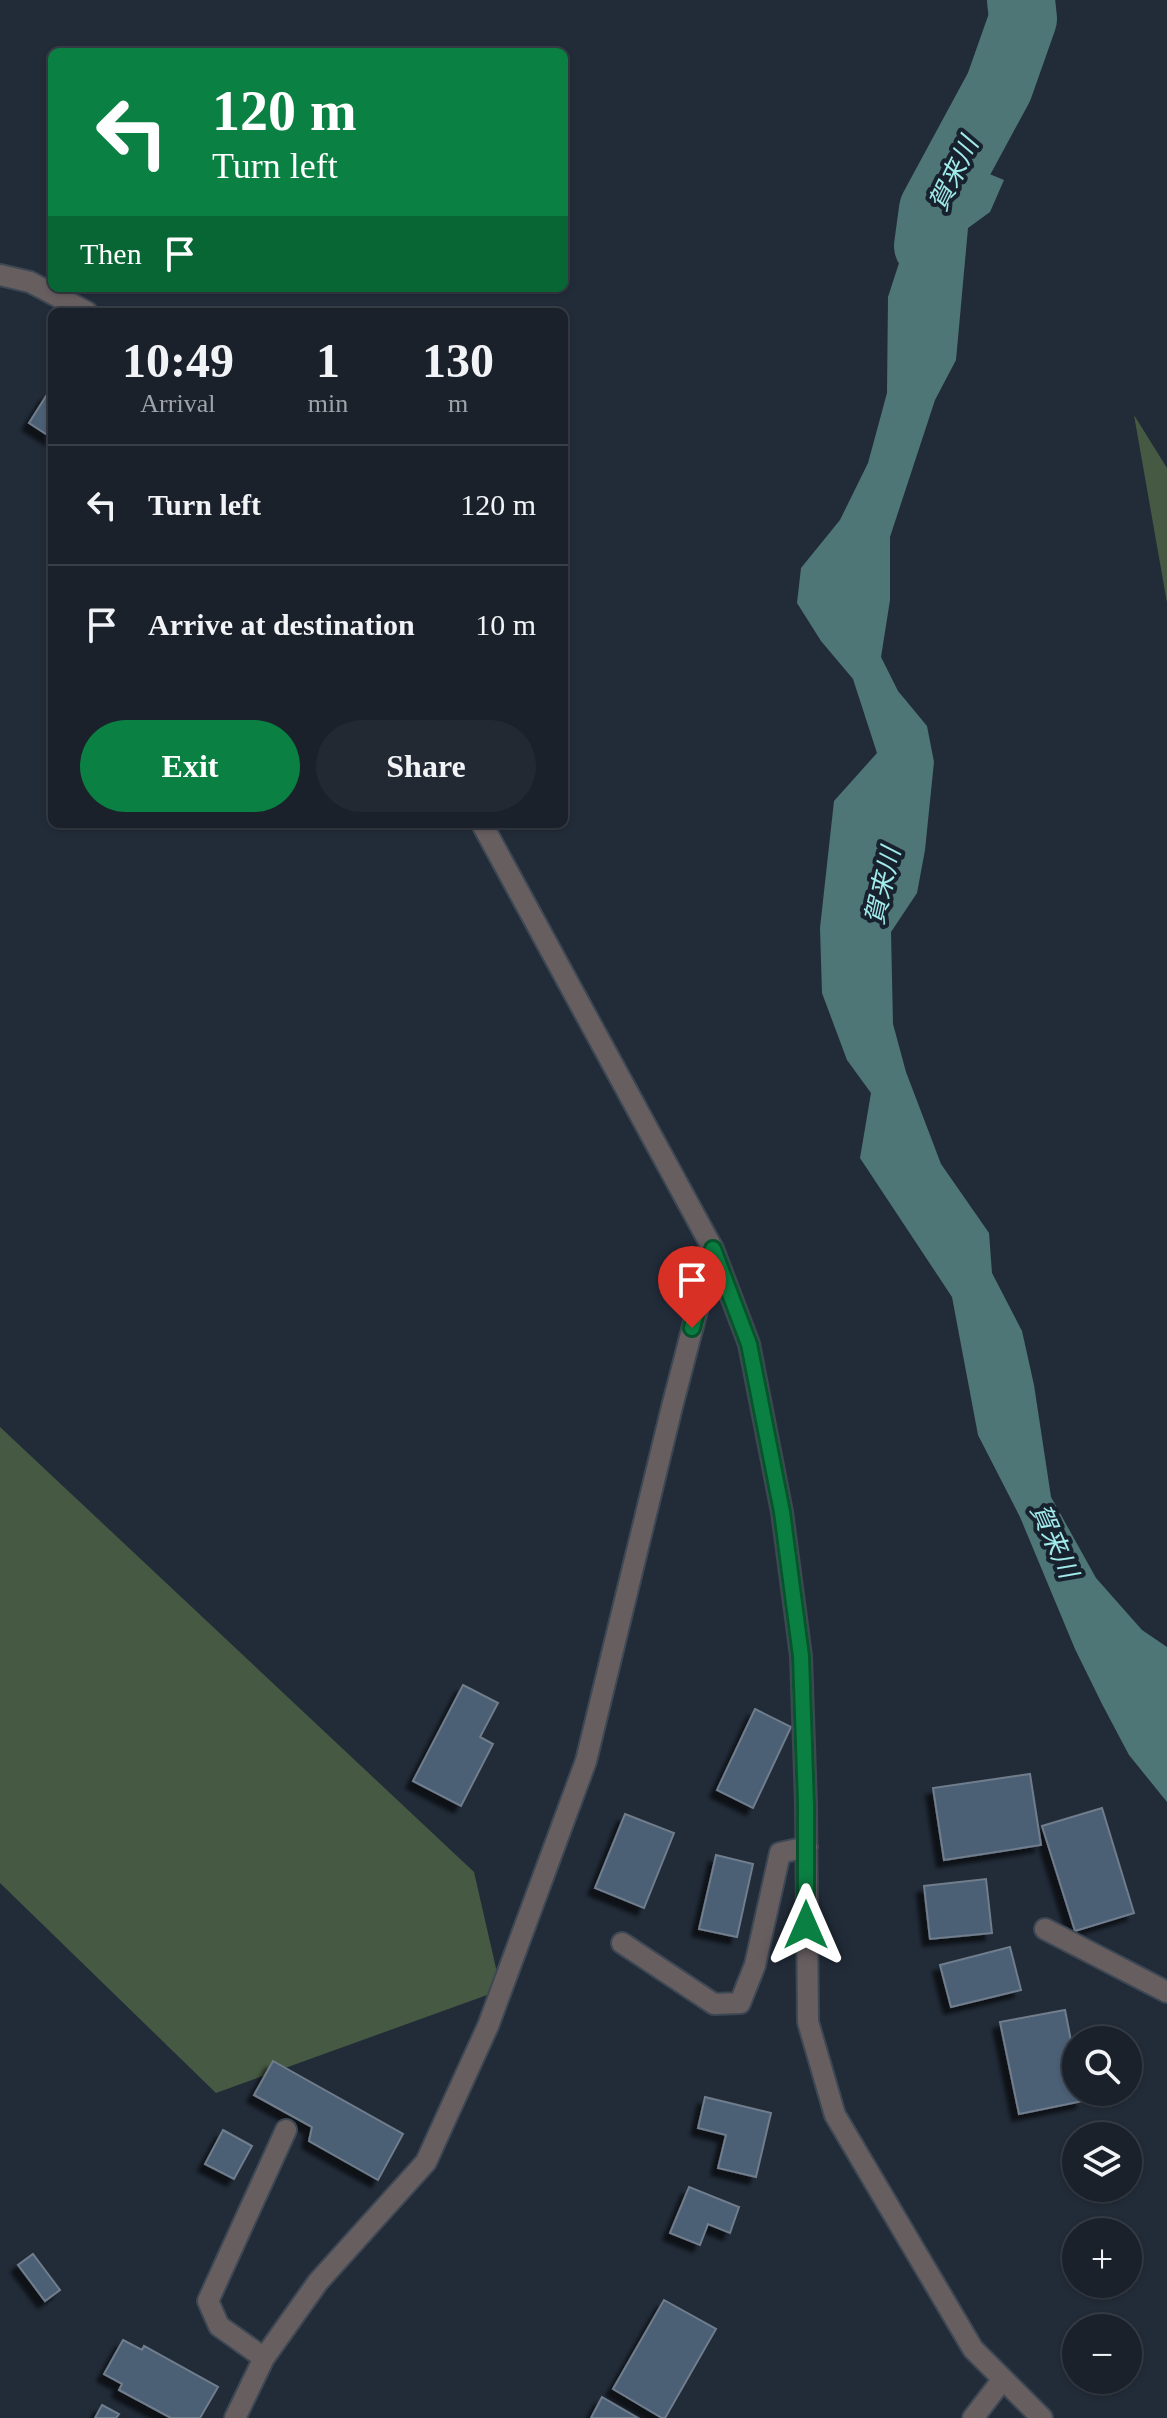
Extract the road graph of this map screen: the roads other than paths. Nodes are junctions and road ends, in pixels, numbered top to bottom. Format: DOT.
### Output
graph roads {
  1 [pos="0,275"];
  2 [pos="48,291"];
  3 [pos="49,292"];
  4 [pos="79,308"];
  5 [pos="484,828"];
  6 [pos="713,1249"];
  7 [pos="807,1847"];
  8 [pos="1045,1929"];
  9 [pos="622,1943"];
  10 [pos="1167,1992"];
  11 [pos="286,2130"];
  12 [pos="264,2358"];
  13 [pos="1003,2379"];
  14 [pos="235,2418"];
  15 [pos="973,2418"];
  16 [pos="1042,2418"];
  1 -- 2 [label="street"];
  3 -- 4 [label="street"];
  5 -- 6 [label="street"];
  6 -- 7 [label="street"];
  6 -- 12 [label="street"];
  7 -- 9 [label="street"];
  7 -- 13 [label="street"];
  8 -- 10 [label="street"];
  11 -- 12 [label="street"];
  12 -- 14 [label="street"];
  13 -- 15 [label="street"];
  13 -- 16 [label="street"];
}
